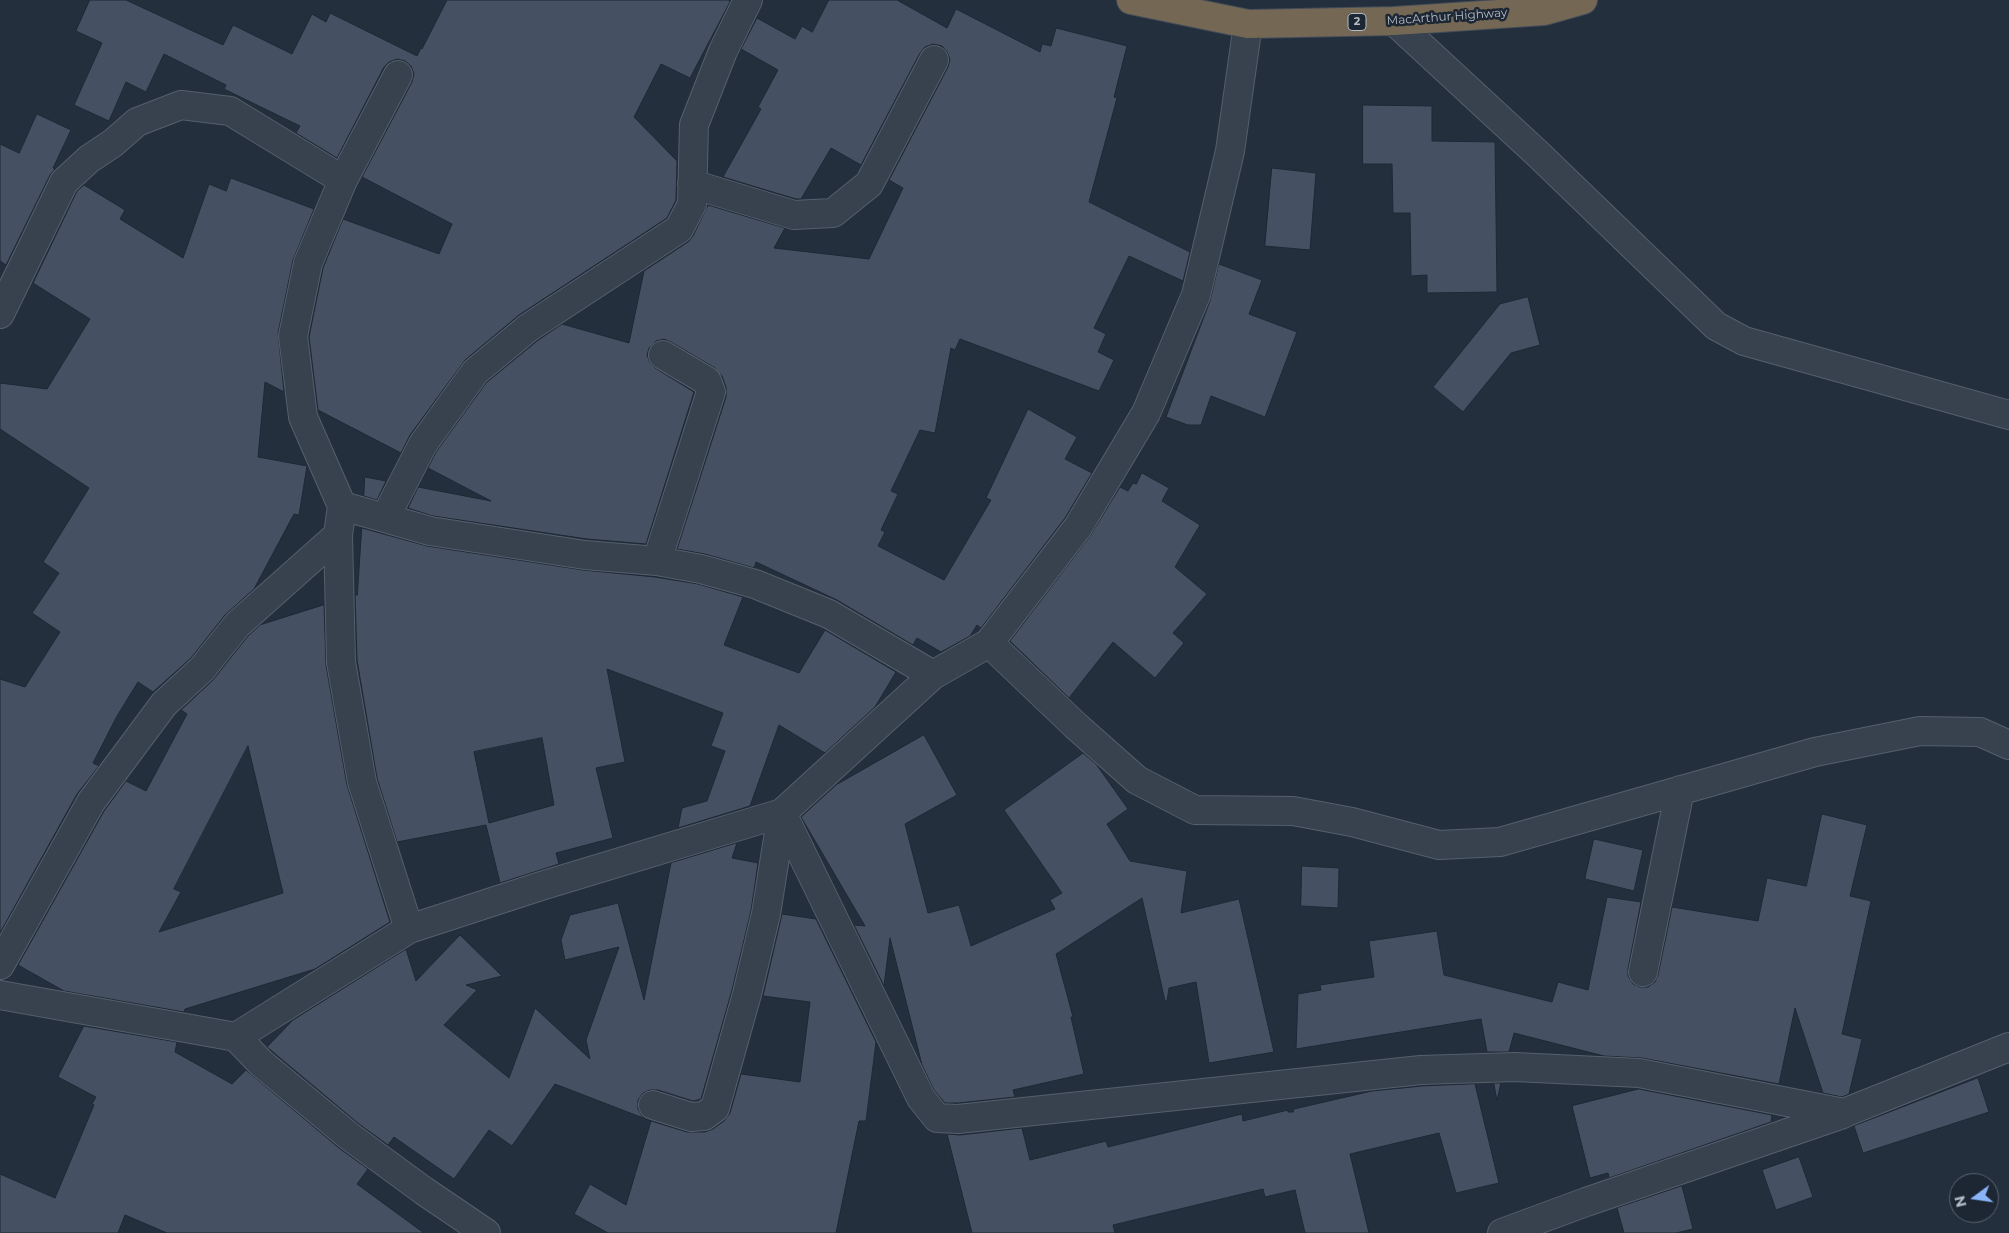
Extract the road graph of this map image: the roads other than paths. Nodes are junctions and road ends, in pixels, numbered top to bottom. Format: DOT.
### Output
graph roads {
  1 [pos="748,0"];
  2 [pos="1131,0"];
  3 [pos="1584,0"];
  4 [pos="1394,21"];
  5 [pos="1248,24"];
  6 [pos="934,60"];
  7 [pos="398,75"];
  8 [pos="343,180"];
  9 [pos="692,184"];
  10 [pos="0,314"];
  11 [pos="663,355"];
  12 [pos="2009,415"];
  13 [pos="342,506"];
  14 [pos="385,518"];
  15 [pos="338,535"];
  16 [pos="657,561"];
  17 [pos="989,643"];
  18 [pos="933,675"];
  19 [pos="2009,727"];
  20 [pos="1980,732"];
  21 [pos="2009,744"];
  22 [pos="1680,790"];
  23 [pos="782,813"];
  24 [pos="409,929"];
  25 [pos="0,965"];
  26 [pos="1643,972"];
  27 [pos="0,995"];
  28 [pos="236,1036"];
  29 [pos="2009,1047"];
  30 [pos="653,1105"];
  31 [pos="1844,1113"];
  32 [pos="486,1233"];
  33 [pos="1502,1233"];
  1 -- 9 [label="street"];
  2 -- 5 [label="highway, MacArthur Highway / 2"];
  3 -- 4 [label="highway, MacArthur Highway / 2"];
  4 -- 5 [label="highway, MacArthur Highway / 2"];
  4 -- 12 [label="street"];
  5 -- 17 [label="street"];
  6 -- 9 [label="street"];
  7 -- 8 [label="street"];
  8 -- 10 [label="street"];
  8 -- 13 [label="street"];
  9 -- 14 [label="street"];
  11 -- 16 [label="street"];
  13 -- 14 [label="street"];
  13 -- 15 [label="street"];
  14 -- 16 [label="street"];
  15 -- 24 [label="street"];
  15 -- 25 [label="street"];
  16 -- 18 [label="street"];
  17 -- 18 [label="street"];
  17 -- 22 [label="street"];
  18 -- 23 [label="street"];
  19 -- 20 [label="street"];
  20 -- 21 [label="street"];
  20 -- 22 [label="street"];
  22 -- 26 [label="street"];
  23 -- 24 [label="street"];
  23 -- 30 [label="street"];
  23 -- 31 [label="street"];
  24 -- 28 [label="street"];
  27 -- 28 [label="street"];
  28 -- 32 [label="street"];
  29 -- 31 [label="street"];
  31 -- 33 [label="street"];
}
